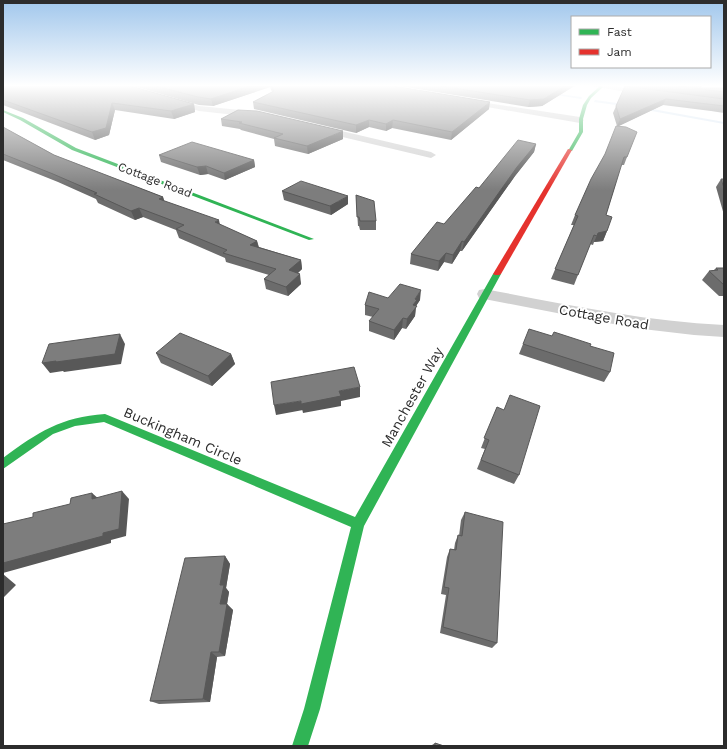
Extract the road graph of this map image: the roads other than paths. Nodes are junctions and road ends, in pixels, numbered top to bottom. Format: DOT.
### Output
graph roads {
  1 [pos="25,120"];
  2 [pos="580,120"];
  3 [pos="310,126"];
  4 [pos="431,155"];
  5 [pos="312,239"];
  6 [pos="485,294"];
  7 [pos="724,331"];
  8 [pos="3,464"];
  9 [pos="358,524"];
  10 [pos="300,746"];
  1 -- 5 [label="street, Cottage Road"];
  2 -- 6 [label="street, Manchester Way"];
  3 -- 4 [label="street"];
  6 -- 7 [label="street, Cottage Road"];
  6 -- 9 [label="street, Manchester Way"];
  8 -- 9 [label="street, Buckingham Circle"];
  9 -- 10 [label="street, Manchester Way"];
}
